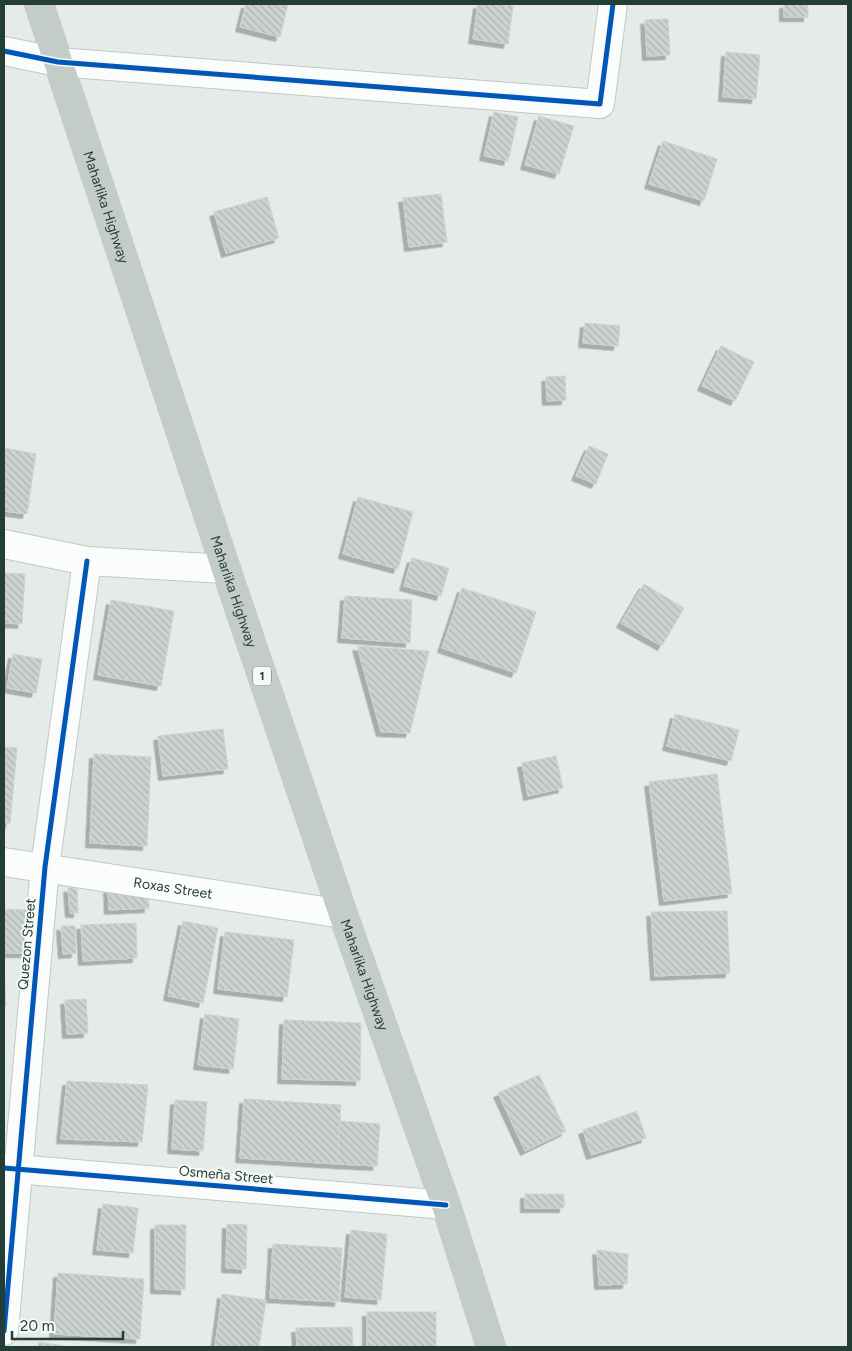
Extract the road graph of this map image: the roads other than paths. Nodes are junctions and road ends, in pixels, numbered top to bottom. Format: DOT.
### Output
graph roads {
  1 [pos="38,4"];
  2 [pos="613,4"];
  3 [pos="4,52"];
  4 [pos="58,62"];
  5 [pos="4,544"];
  6 [pos="87,561"];
  7 [pos="226,569"];
  8 [pos="4,862"];
  9 [pos="45,867"];
  10 [pos="343,914"];
  11 [pos="11,1168"];
  12 [pos="446,1205"];
  13 [pos="4,1331"];
  14 [pos="492,1347"];
  1 -- 4 [label="highway, Maharlika Highway / 1"];
  2 -- 4 [label="street"];
  3 -- 4 [label="street"];
  4 -- 7 [label="highway, Maharlika Highway / 1"];
  5 -- 6 [label="street"];
  6 -- 7 [label="street"];
  6 -- 9 [label="street, Quezon Street"];
  7 -- 10 [label="highway, Maharlika Highway / 1"];
  8 -- 9 [label="street, Roxas Street"];
  9 -- 10 [label="street, Roxas Street"];
  9 -- 11 [label="street, Quezon Street"];
  10 -- 12 [label="highway, Maharlika Highway / 1"];
  11 -- 12 [label="street, Osmeña Street"];
  11 -- 13 [label="street, Quezon Street"];
  12 -- 14 [label="highway, Maharlika Highway / 1"];
}
